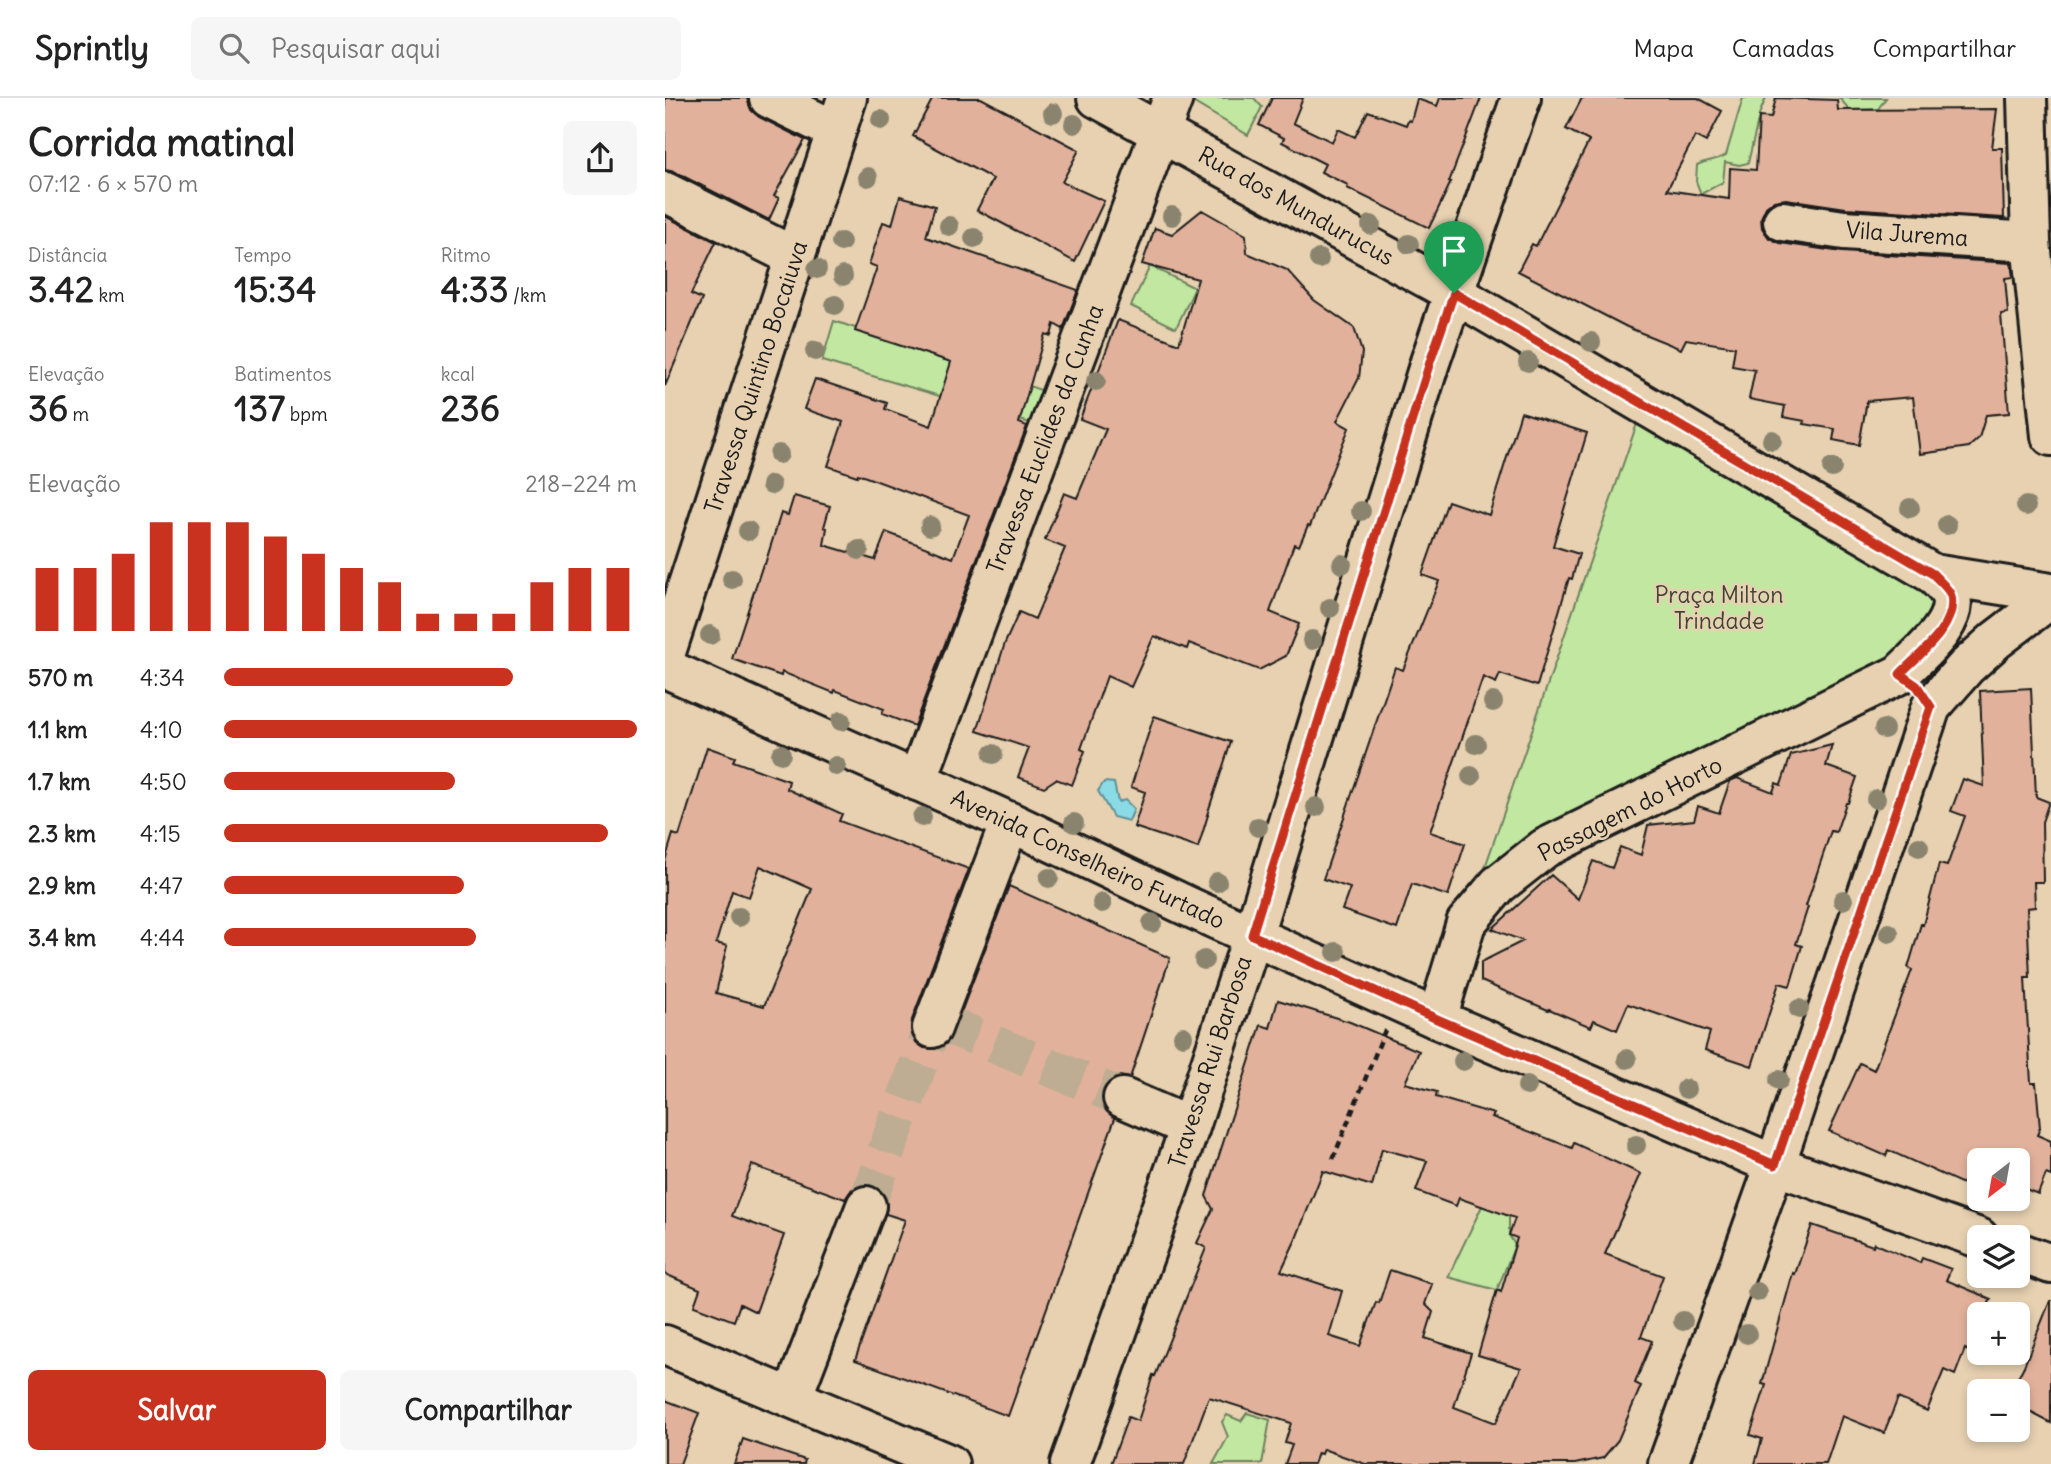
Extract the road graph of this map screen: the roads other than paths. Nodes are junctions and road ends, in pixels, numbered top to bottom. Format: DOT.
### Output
graph roads {
  1 [pos="769,98"];
  2 [pos="1097,98"];
  3 [pos="1521,98"];
  4 [pos="2027,98"];
  5 [pos="842,115"];
  6 [pos="1167,115"];
  7 [pos="665,192"];
  8 [pos="1783,221"];
  9 [pos="2031,242"];
  10 [pos="795,257"];
  11 [pos="1454,293"];
  12 [pos="2044,308"];
  13 [pos="2051,436"];
  14 [pos="1933,574"];
  15 [pos="2051,593"];
  16 [pos="2051,598"];
  17 [pos="665,655"];
  18 [pos="665,668"];
  19 [pos="1900,674"];
  20 [pos="1931,707"];
  21 [pos="916,780"];
  22 [pos="1010,822"];
  23 [pos="1252,935"];
  24 [pos="1437,1019"];
  25 [pos="936,1023"];
  26 [pos="1123,1098"];
  27 [pos="1190,1127"];
  28 [pos="1775,1165"];
  29 [pos="866,1206"];
  30 [pos="1967,1234"];
  31 [pos="2030,1256"];
  32 [pos="2051,1264"];
  33 [pos="665,1345"];
  34 [pos="792,1398"];
  35 [pos="949,1464"];
  36 [pos="1070,1464"];
  37 [pos="1668,1464"];
  1 -- 5 [label="street"];
  2 -- 6 [label="street, Rua dos Mundurucus"];
  3 -- 11 [label="street, Travessa Rui Barbosa"];
  4 -- 9 [label="street"];
  5 -- 10 [label="street, Travessa Quintino Bocaiuva"];
  6 -- 11 [label="street, Rua dos Mundurucus"];
  6 -- 21 [label="street, Travessa Euclides da Cunha"];
  7 -- 10 [label="street"];
  8 -- 9 [label="street, Vila Jurema"];
  9 -- 12 [label="street"];
  10 -- 17 [label="street, Travessa Quintino Bocaiuva"];
  11 -- 14 [label="street, Rua dos Mundurucus"];
  11 -- 23 [label="street, Travessa Rui Barbosa"];
  12 -- 13 [label="street"];
  14 -- 15 [label="street, Rua dos Mundurucus"];
  14 -- 19 [label="street, Passagem do Horto"];
  16 -- 20 [label="street"];
  18 -- 21 [label="street, Avenida Conselheiro Furtado"];
  19 -- 20 [label="street"];
  19 -- 24 [label="street, Passagem do Horto"];
  20 -- 28 [label="street"];
  21 -- 22 [label="street, Avenida Conselheiro Furtado"];
  22 -- 23 [label="street, Avenida Conselheiro Furtado"];
  22 -- 25 [label="street"];
  23 -- 24 [label="street, Avenida Conselheiro Furtado"];
  23 -- 27 [label="street, Travessa Rui Barbosa"];
  24 -- 28 [label="street, Avenida Conselheiro Furtado"];
  26 -- 27 [label="street"];
  27 -- 36 [label="street, Travessa Rui Barbosa"];
  28 -- 30 [label="street, Avenida Conselheiro Furtado"];
  28 -- 37 [label="street"];
  29 -- 34 [label="street"];
  31 -- 32 [label="street"];
  33 -- 34 [label="street"];
  34 -- 35 [label="street"];
}
